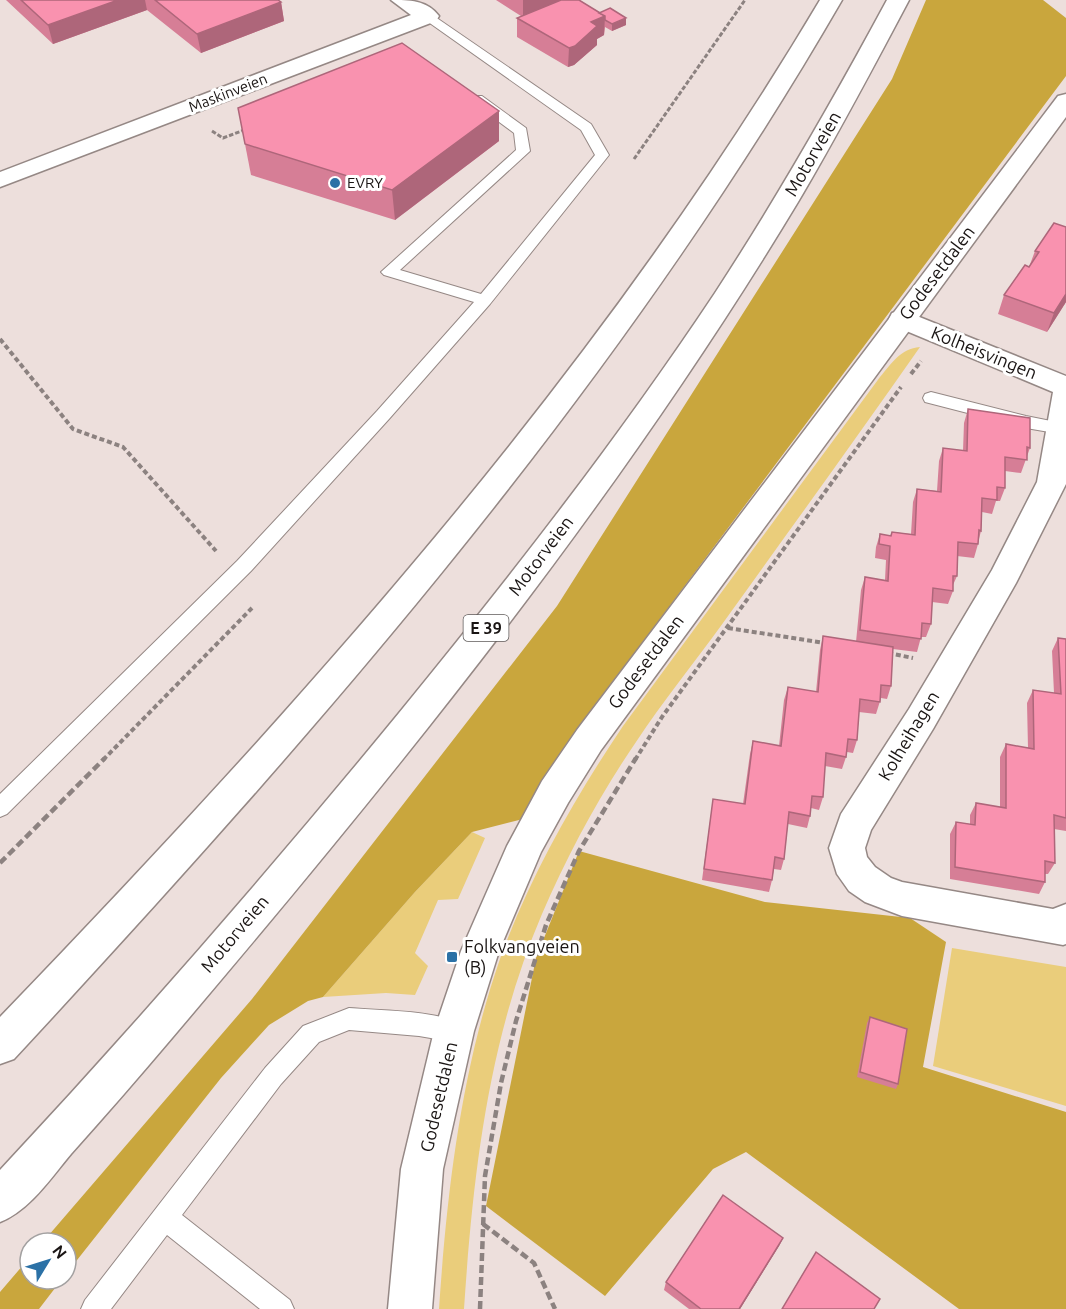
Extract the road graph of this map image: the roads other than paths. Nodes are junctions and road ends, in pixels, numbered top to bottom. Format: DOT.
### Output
graph roads {
  1 [pos="402,0"];
  2 [pos="831,0"];
  3 [pos="898,0"];
  4 [pos="428,16"];
  5 [pos="467,92"];
  6 [pos="1066,101"];
  7 [pos="0,180"];
  8 [pos="484,300"];
  9 [pos="903,319"];
  10 [pos="1066,387"];
  11 [pos="1066,394"];
  12 [pos="932,398"];
  13 [pos="1061,428"];
  14 [pos="0,808"];
  15 [pos="1066,921"];
  16 [pos="454,1031"];
  17 [pos="0,1044"];
  18 [pos="0,1202"];
  19 [pos="166,1218"];
  20 [pos="94,1309"];
  21 [pos="281,1309"];
  22 [pos="411,1309"];
  1 -- 4 [label="main road"];
  2 -- 17 [label="main road"];
  3 -- 18 [label="main road, Motorveien / E 39"];
  4 -- 7 [label="main road, Maskinveien"];
  4 -- 8 [label="lane"];
  5 -- 8 [label="lane"];
  6 -- 9 [label="main road, Godesetdalen"];
  8 -- 14 [label="lane"];
  9 -- 10 [label="main road, Kolheisvingen"];
  9 -- 16 [label="main road, Godesetdalen"];
  11 -- 13 [label="main road, Kolheihagen"];
  12 -- 13 [label="lane"];
  13 -- 15 [label="main road, Kolheihagen"];
  16 -- 19 [label="lane"];
  16 -- 22 [label="main road, Godesetdalen"];
  19 -- 20 [label="lane"];
  19 -- 21 [label="lane"];
}
